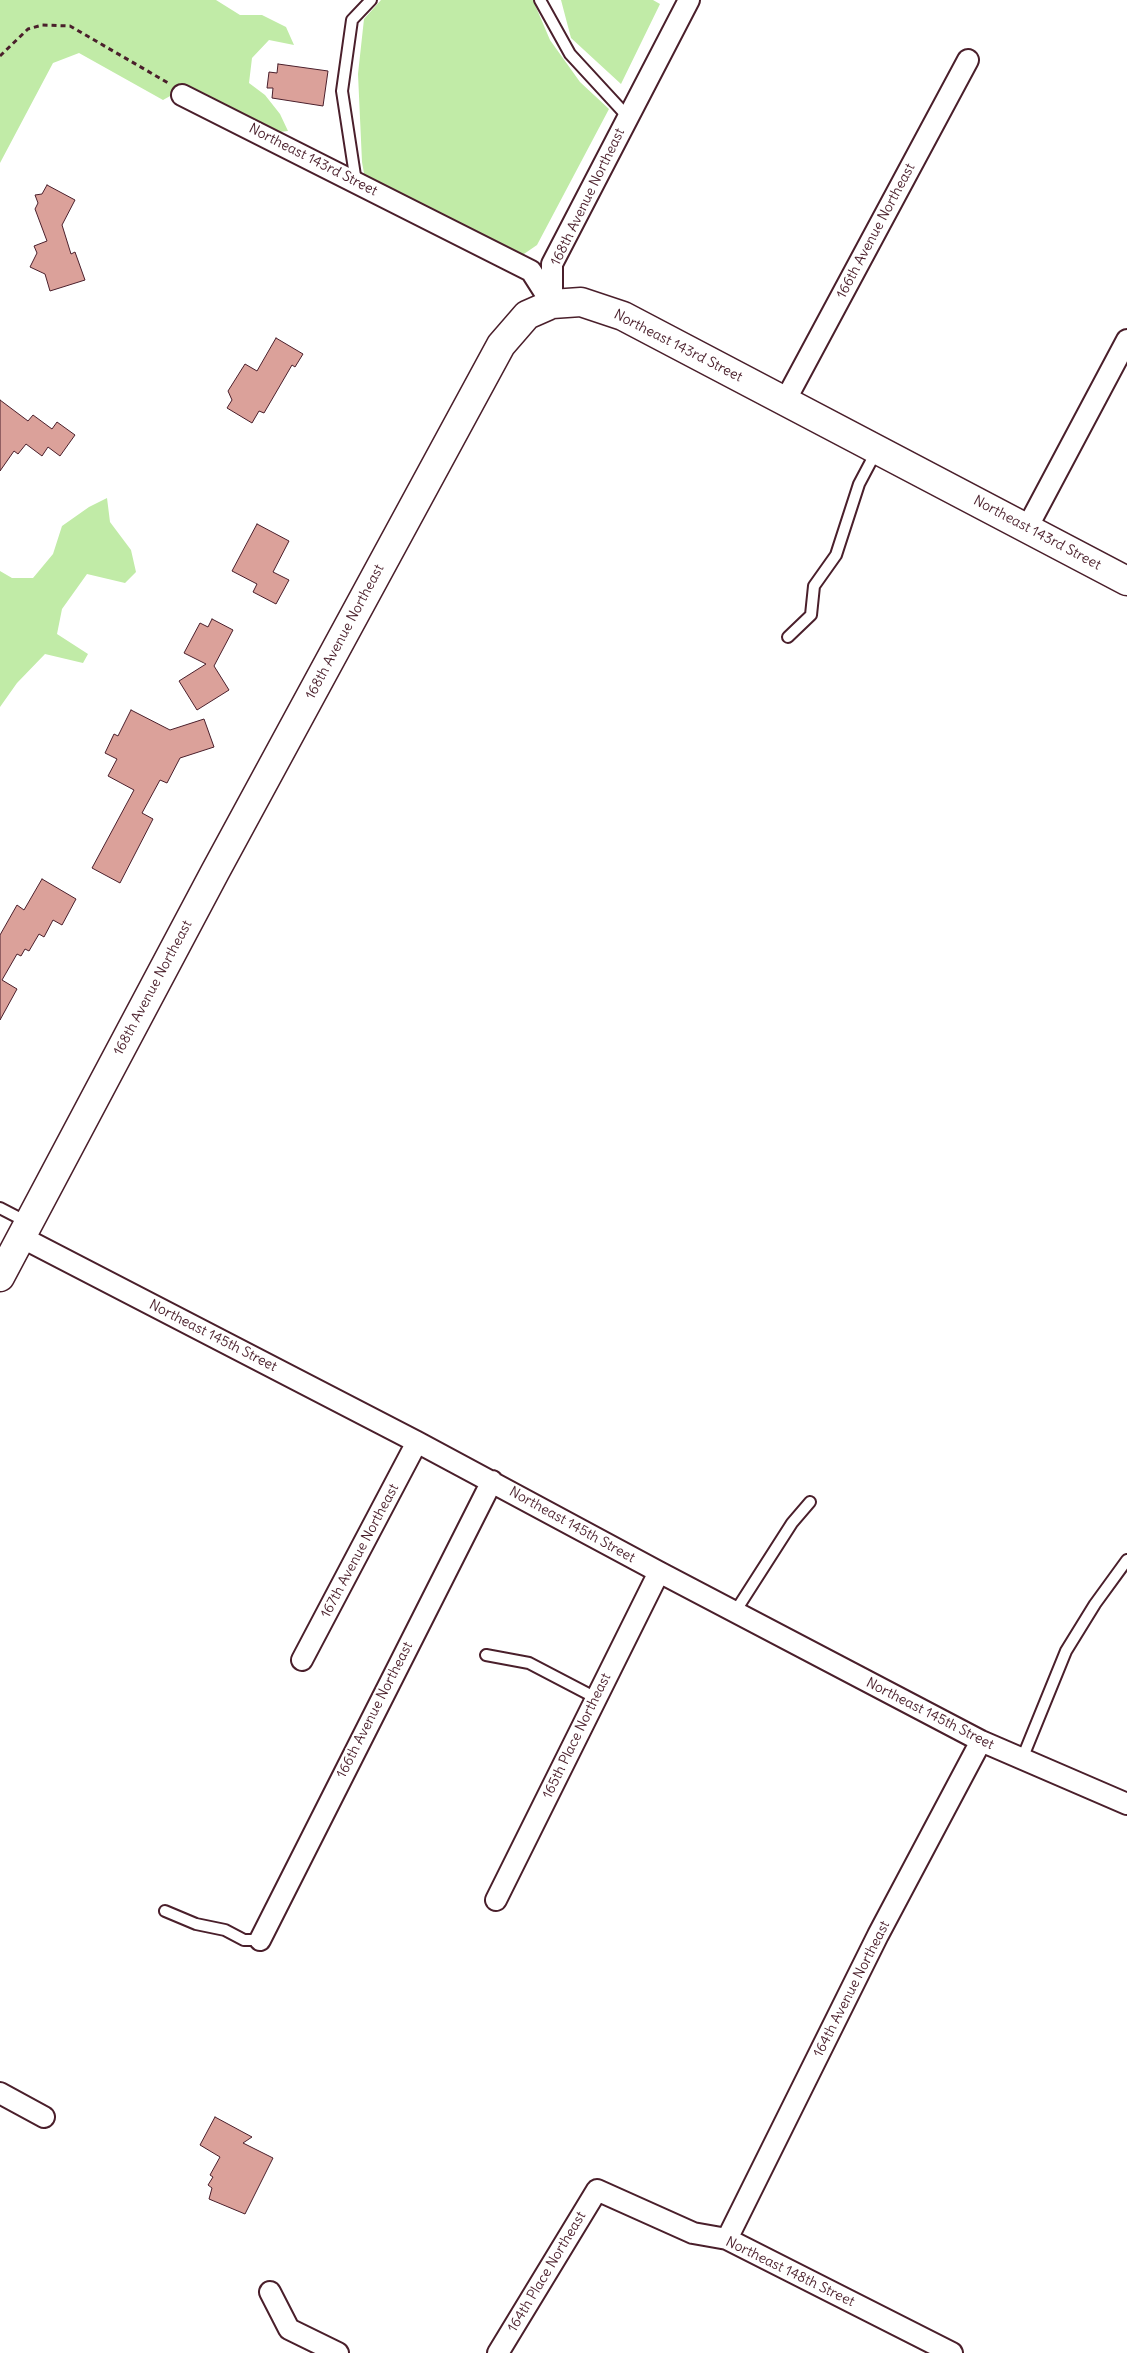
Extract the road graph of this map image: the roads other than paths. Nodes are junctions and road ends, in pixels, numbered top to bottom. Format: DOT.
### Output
graph roads {
  1 [pos="371,0"];
  2 [pos="540,0"];
  3 [pos="689,0"];
  4 [pos="968,60"];
  5 [pos="182,94"];
  6 [pos="628,117"];
  7 [pos="356,182"];
  8 [pos="552,304"];
  9 [pos="1127,340"];
  10 [pos="785,401"];
  11 [pos="877,449"];
  12 [pos="1027,528"];
  13 [pos="1127,581"];
  14 [pos="788,637"];
  15 [pos="0,1208"];
  16 [pos="12,1250"];
  17 [pos="418,1442"];
  18 [pos="492,1481"];
  19 [pos="810,1502"];
  20 [pos="1127,1560"];
  21 [pos="659,1572"];
  22 [pos="735,1612"];
  23 [pos="486,1655"];
  24 [pos="302,1660"];
  25 [pos="596,1698"];
  26 [pos="981,1741"];
  27 [pos="1022,1759"];
  28 [pos="1127,1804"];
  29 [pos="496,1900"];
  30 [pos="165,1911"];
  31 [pos="260,1940"];
  32 [pos="0,2093"];
  33 [pos="44,2117"];
  34 [pos="597,2190"];
  35 [pos="727,2239"];
  36 [pos="270,2292"];
  37 [pos="338,2353"];
  38 [pos="498,2353"];
  39 [pos="952,2353"];
  1 -- 7 [label="lane"];
  2 -- 6 [label="lane"];
  3 -- 6 [label="street, 168th Avenue Northeast"];
  4 -- 10 [label="street, 166th Avenue Northeast"];
  5 -- 7 [label="street, Northeast 143rd Street"];
  6 -- 8 [label="street, 168th Avenue Northeast"];
  7 -- 8 [label="street, Northeast 143rd Street"];
  8 -- 10 [label="street, Northeast 143rd Street"];
  8 -- 16 [label="street, 168th Avenue Northeast"];
  9 -- 12 [label="street"];
  10 -- 11 [label="street, Northeast 143rd Street"];
  11 -- 12 [label="street, Northeast 143rd Street"];
  11 -- 14 [label="lane"];
  12 -- 13 [label="street, Northeast 143rd Street"];
  15 -- 16 [label="lane"];
  16 -- 17 [label="street, Northeast 145th Street"];
  17 -- 18 [label="street, Northeast 145th Street"];
  17 -- 24 [label="street, 167th Avenue Northeast"];
  18 -- 21 [label="street, Northeast 145th Street"];
  18 -- 31 [label="street, 166th Avenue Northeast"];
  19 -- 22 [label="lane"];
  20 -- 27 [label="lane"];
  21 -- 22 [label="street, Northeast 145th Street"];
  21 -- 25 [label="street, 165th Place Northeast"];
  22 -- 26 [label="street, Northeast 145th Street"];
  23 -- 25 [label="lane"];
  25 -- 29 [label="street, 165th Place Northeast"];
  26 -- 27 [label="street, Northeast 145th Street"];
  26 -- 35 [label="street, 164th Avenue Northeast"];
  27 -- 28 [label="street, Northeast 145th Street"];
  30 -- 31 [label="lane"];
  32 -- 33 [label="street"];
  34 -- 35 [label="street, Northeast 148th Street"];
  34 -- 38 [label="street, 164th Place Northeast"];
  35 -- 39 [label="street, Northeast 148th Street"];
  36 -- 37 [label="street"];
}
